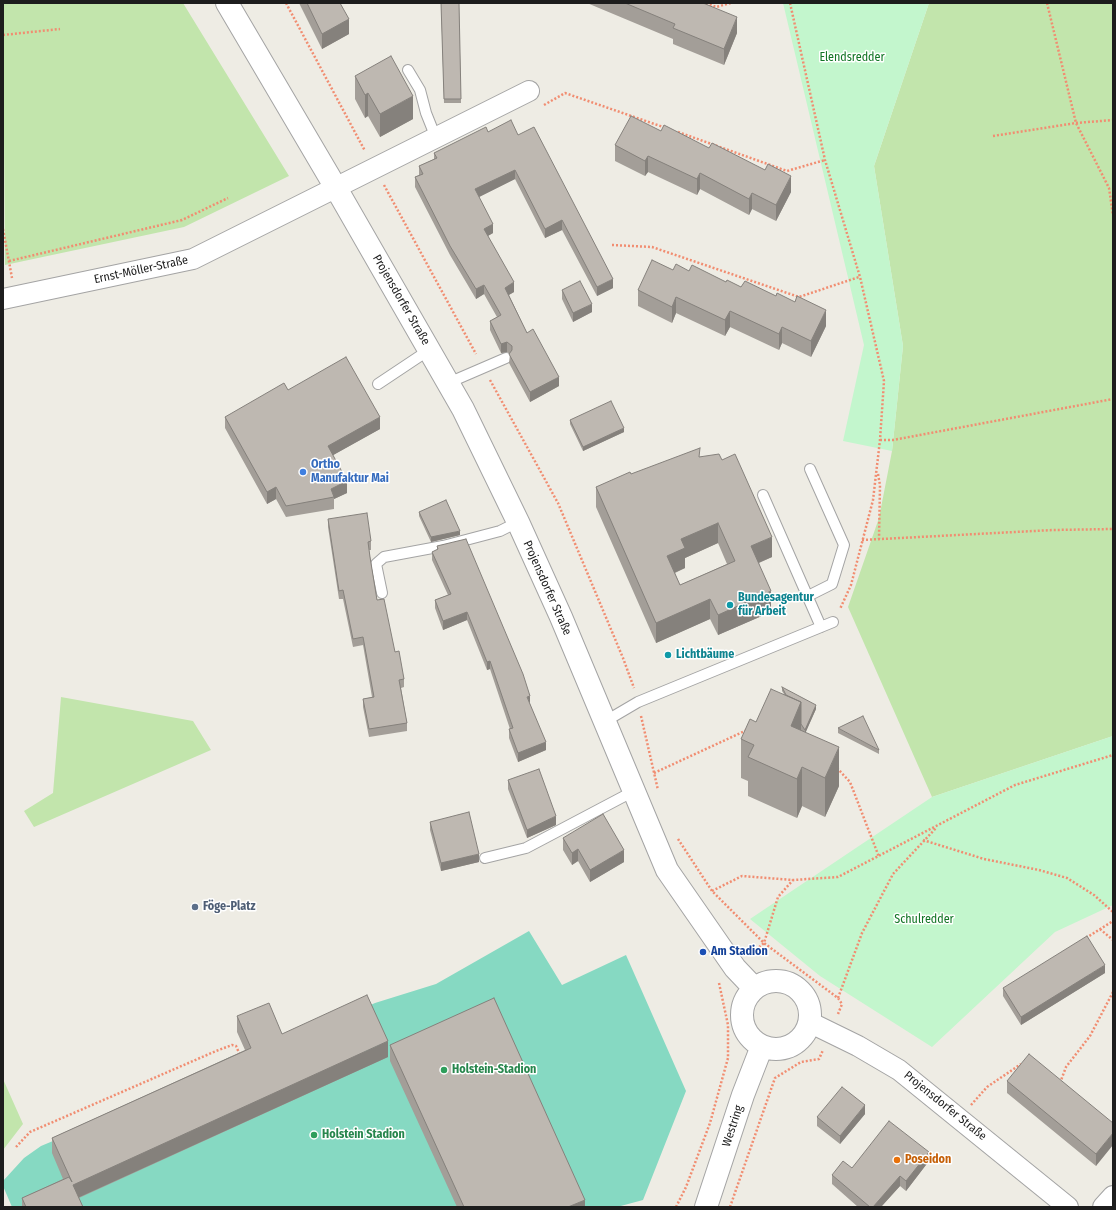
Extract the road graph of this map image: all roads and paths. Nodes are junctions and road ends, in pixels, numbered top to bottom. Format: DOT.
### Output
graph roads {
  1 [pos="227,3"];
  2 [pos="286,3"];
  3 [pos="706,3"];
  4 [pos="731,3"];
  5 [pos="790,3"];
  6 [pos="1047,3"];
  7 [pos="60,29"];
  8 [pos="3,35"];
  9 [pos="408,70"];
  10 [pos="533,100"];
  11 [pos="1113,120"];
  12 [pos="1076,123"];
  13 [pos="669,129"];
  14 [pos="676,132"];
  15 [pos="993,136"];
  16 [pos="436,138"];
  17 [pos="825,160"];
  18 [pos="375,169"];
  19 [pos="336,188"];
  20 [pos="228,198"];
  21 [pos="1113,215"];
  22 [pos="3,230"];
  23 [pos="3,234"];
  24 [pos="612,245"];
  25 [pos="9,261"];
  26 [pos="860,277"];
  27 [pos="9,297"];
  28 [pos="429,350"];
  29 [pos="506,358"];
  30 [pos="484,368"];
  31 [pos="448,383"];
  32 [pos="378,384"];
  33 [pos="1113,399"];
  34 [pos="880,440"];
  35 [pos="810,469"];
  36 [pos="878,471"];
  37 [pos="763,495"];
  38 [pos="518,522"];
  39 [pos="1113,529"];
  40 [pos="879,539"];
  41 [pos="862,540"];
  42 [pos="382,593"];
  43 [pos="808,596"];
  44 [pos="833,622"];
  45 [pos="821,626"];
  46 [pos="638,702"];
  47 [pos="604,722"];
  48 [pos="749,729"];
  49 [pos="1113,755"];
  50 [pos="834,764"];
  51 [pos="654,772"];
  52 [pos="634,791"];
  53 [pos="659,795"];
  54 [pos="938,826"];
  55 [pos="676,835"];
  56 [pos="923,840"];
  57 [pos="879,857"];
  58 [pos="485,858"];
  59 [pos="793,880"];
  60 [pos="712,891"];
  61 [pos="1113,912"];
  62 [pos="1113,921"];
  63 [pos="1100,929"];
  64 [pos="1113,940"];
  65 [pos="1079,942"];
  66 [pos="764,943"];
  67 [pos="720,984"];
  68 [pos="754,988"];
  69 [pos="1113,992"];
  70 [pos="809,1022"];
  71 [pos="762,1046"];
  72 [pos="243,1061"];
  73 [pos="801,1062"];
  74 [pos="1023,1062"];
  75 [pos="1054,1079"];
  76 [pos="1060,1084"];
  77 [pos="1066,1089"];
  78 [pos="961,1118"];
  79 [pos="16,1147"];
  80 [pos="1113,1196"];
  81 [pos="676,1207"];
  82 [pos="706,1207"];
  83 [pos="730,1207"];
  84 [pos="1068,1207"];
  85 [pos="1103,1207"];
  1 -- 19 [label="street, Projensdorfer Straße"];
  2 -- 18 [label="path"];
  3 -- 4 [label="path"];
  5 -- 17 [label="path"];
  6 -- 12 [label="path"];
  7 -- 8 [label="path"];
  9 -- 16 [label="lane"];
  10 -- 13 [label="path"];
  10 -- 16 [label="street"];
  11 -- 12 [label="path"];
  12 -- 15 [label="path"];
  12 -- 21 [label="path"];
  14 -- 17 [label="path"];
  16 -- 18 [label="street"];
  17 -- 26 [label="path"];
  18 -- 19 [label="street"];
  18 -- 30 [label="path"];
  19 -- 27 [label="street, Ernst-Möller-Straße"];
  19 -- 28 [label="street, Projensdorfer Straße"];
  20 -- 25 [label="path"];
  22 -- 23 [label="path"];
  23 -- 25 [label="path"];
  24 -- 26 [label="path"];
  25 -- 27 [label="path"];
  26 -- 34 [label="path"];
  28 -- 31 [label="street, Projensdorfer Straße"];
  28 -- 32 [label="lane"];
  29 -- 30 [label="lane"];
  30 -- 31 [label="lane"];
  30 -- 46 [label="path"];
  31 -- 38 [label="street, Projensdorfer Straße"];
  33 -- 34 [label="path"];
  34 -- 36 [label="path"];
  35 -- 43 [label="lane"];
  36 -- 40 [label="path"];
  36 -- 41 [label="path"];
  37 -- 43 [label="lane"];
  38 -- 42 [label="lane"];
  38 -- 47 [label="street, Projensdorfer Straße"];
  39 -- 40 [label="path"];
  40 -- 41 [label="path"];
  41 -- 44 [label="path"];
  43 -- 45 [label="lane"];
  44 -- 45 [label="lane"];
  45 -- 46 [label="lane"];
  46 -- 47 [label="lane"];
  46 -- 51 [label="path"];
  47 -- 52 [label="street, Projensdorfer Straße"];
  48 -- 51 [label="path"];
  49 -- 54 [label="path"];
  50 -- 57 [label="path"];
  51 -- 53 [label="path"];
  52 -- 58 [label="lane"];
  52 -- 68 [label="street, Projensdorfer Straße"];
  54 -- 56 [label="path"];
  54 -- 57 [label="path"];
  55 -- 60 [label="path"];
  56 -- 61 [label="path"];
  56 -- 66 [label="path"];
  57 -- 59 [label="path"];
  59 -- 60 [label="path"];
  59 -- 66 [label="path"];
  60 -- 66 [label="path"];
  62 -- 63 [label="path"];
  63 -- 64 [label="path"];
  63 -- 65 [label="path"];
  67 -- 81 [label="path"];
  68 -- 70 [label="street"];
  68 -- 71 [label="street"];
  69 -- 76 [label="path"];
  70 -- 71 [label="street"];
  70 -- 78 [label="street, Projensdorfer Straße"];
  71 -- 82 [label="street, Westring"];
  72 -- 79 [label="path"];
  73 -- 83 [label="path"];
  74 -- 78 [label="path"];
  75 -- 76 [label="path"];
  76 -- 77 [label="path"];
  78 -- 84 [label="street, Projensdorfer Straße"];
  80 -- 85 [label="street"];
}
